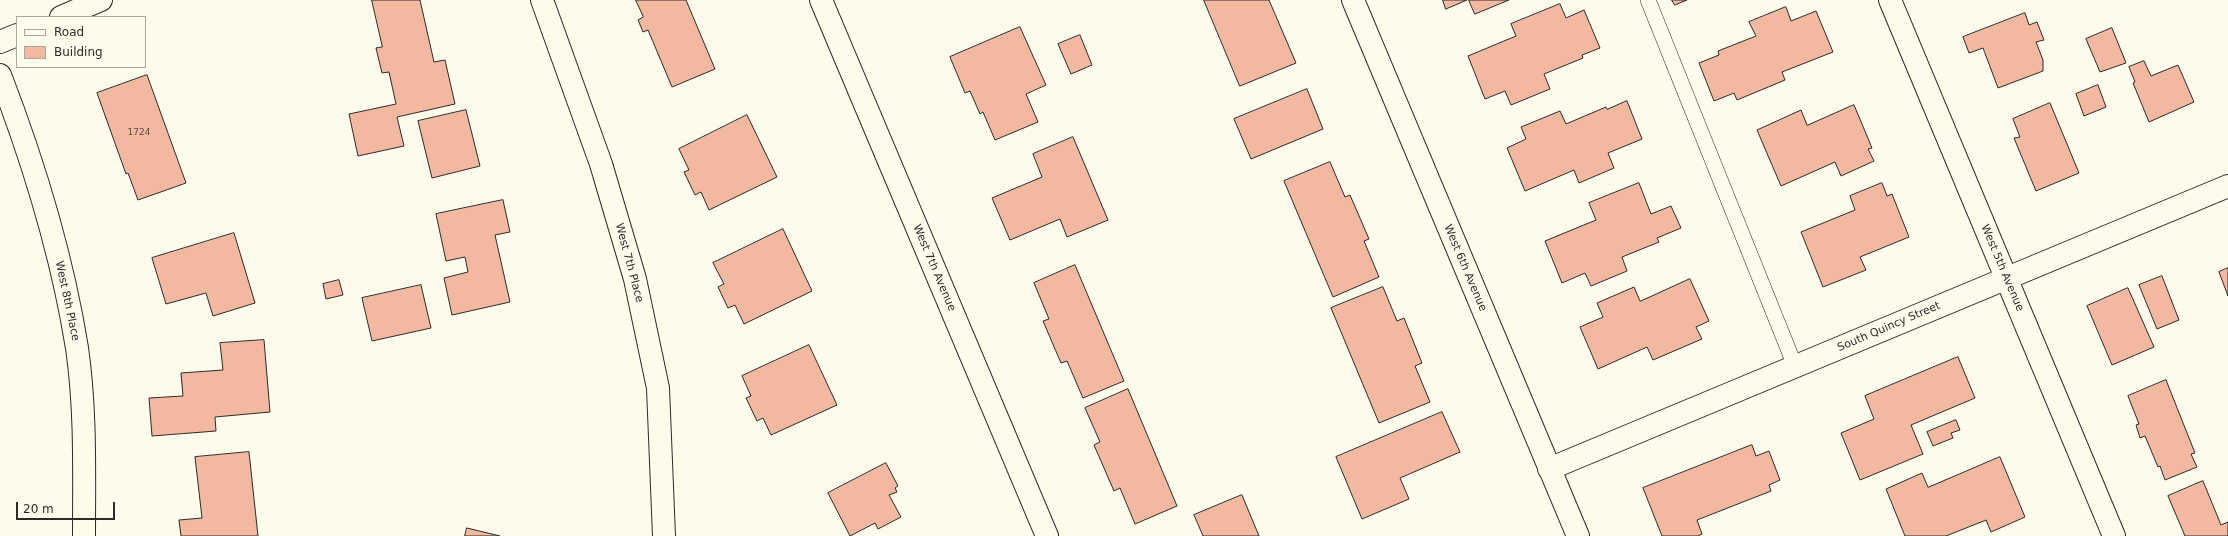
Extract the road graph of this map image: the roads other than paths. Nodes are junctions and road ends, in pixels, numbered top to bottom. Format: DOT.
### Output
graph roads {
  1 [pos="101,0"];
  2 [pos="542,0"];
  3 [pos="821,0"];
  4 [pos="1353,0"];
  5 [pos="1648,0"];
  6 [pos="1890,0"];
  7 [pos="62,16"];
  8 [pos="16,35"];
  9 [pos="0,42"];
  10 [pos="0,75"];
  11 [pos="2228,186"];
  12 [pos="2006,278"];
  13 [pos="1795,366"];
  14 [pos="1549,468"];
  15 [pos="84,536"];
  16 [pos="664,536"];
  17 [pos="1047,536"];
  18 [pos="1578,536"];
  19 [pos="2114,536"];
  1 -- 7 [label="street"];
  2 -- 16 [label="street, West 7th Place"];
  3 -- 17 [label="street, West 7th Avenue"];
  4 -- 14 [label="street, West 6th Avenue"];
  5 -- 13 [label="lane"];
  6 -- 12 [label="street, West 5th Avenue"];
  8 -- 9 [label="street"];
  10 -- 15 [label="street, West 8th Place"];
  11 -- 12 [label="street, South Quincy Street"];
  12 -- 13 [label="street, South Quincy Street"];
  12 -- 19 [label="street, West 5th Avenue"];
  13 -- 14 [label="street, South Quincy Street"];
  14 -- 18 [label="street, West 6th Avenue"];
}
